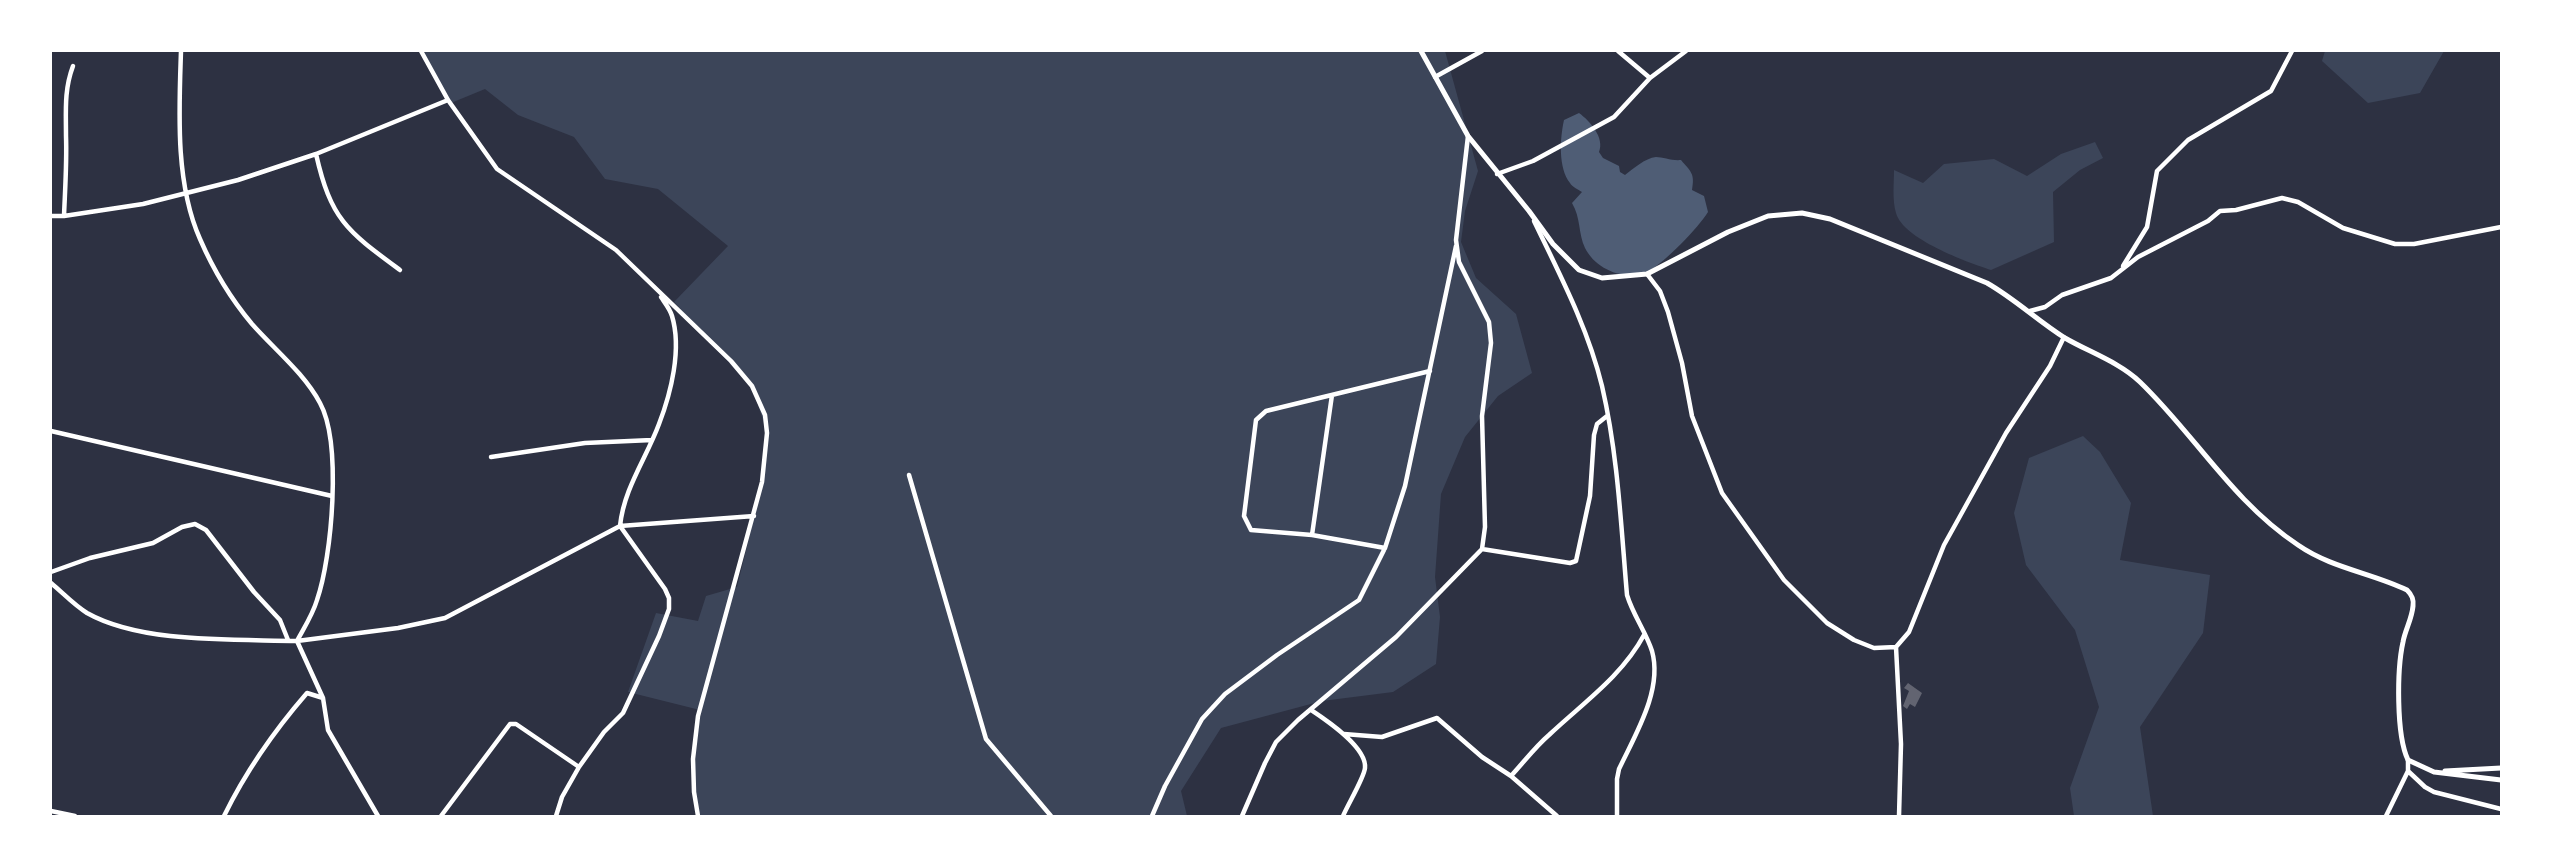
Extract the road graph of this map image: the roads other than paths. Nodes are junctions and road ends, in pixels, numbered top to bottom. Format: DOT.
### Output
graph roads {
  1 [pos="181,51"];
  2 [pos="421,51"];
  3 [pos="1421,51"];
  4 [pos="1482,51"];
  5 [pos="1618,51"];
  6 [pos="1686,51"];
  7 [pos="2292,51"];
  8 [pos="73,66"];
  9 [pos="1435,77"];
  10 [pos="1650,78"];
  11 [pos="448,100"];
  12 [pos="1468,136"];
  13 [pos="316,154"];
  14 [pos="1497,174"];
  15 [pos="187,193"];
  16 [pos="1529,211"];
  17 [pos="51,216"];
  18 [pos="64,216"];
  19 [pos="2501,227"];
  20 [pos="1456,240"];
  21 [pos="2122,267"];
  22 [pos="400,270"];
  23 [pos="1647,274"];
  24 [pos="656,290"];
  25 [pos="2030,311"];
  26 [pos="2064,337"];
  27 [pos="1430,370"];
  28 [pos="1332,395"];
  29 [pos="1607,416"];
  30 [pos="51,431"];
  31 [pos="652,440"];
  32 [pos="491,457"];
  33 [pos="909,475"];
  34 [pos="332,496"];
  35 [pos="754,516"];
  36 [pos="620,526"];
  37 [pos="1312,535"];
  38 [pos="1385,549"];
  39 [pos="1482,549"];
  40 [pos="51,572"];
  41 [pos="51,583"];
  42 [pos="1644,635"];
  43 [pos="288,640"];
  44 [pos="297,641"];
  45 [pos="1896,647"];
  46 [pos="323,698"];
  47 [pos="1311,710"];
  48 [pos="1344,734"];
  49 [pos="2408,760"];
  50 [pos="579,767"];
  51 [pos="2501,768"];
  52 [pos="2408,771"];
  53 [pos="2434,772"];
  54 [pos="1511,776"];
  55 [pos="2501,780"];
  56 [pos="2501,809"];
  57 [pos="51,811"];
  58 [pos="75,816"];
  59 [pos="224,816"];
  60 [pos="378,816"];
  61 [pos="441,816"];
  62 [pos="556,816"];
  63 [pos="698,816"];
  64 [pos="1051,816"];
  65 [pos="1152,816"];
  66 [pos="1242,816"];
  67 [pos="1343,816"];
  68 [pos="1557,816"];
  69 [pos="1617,816"];
  70 [pos="1899,816"];
  71 [pos="2386,816"];
  1 -- 15 [label="street"];
  2 -- 11 [label="street"];
  3 -- 9 [label="street"];
  4 -- 9 [label="street"];
  5 -- 10 [label="street"];
  6 -- 10 [label="street"];
  7 -- 21 [label="street"];
  8 -- 18 [label="street"];
  9 -- 12 [label="street"];
  10 -- 14 [label="street"];
  11 -- 13 [label="street"];
  11 -- 24 [label="street"];
  12 -- 14 [label="street"];
  12 -- 20 [label="street"];
  13 -- 15 [label="street"];
  13 -- 22 [label="street"];
  14 -- 16 [label="street"];
  15 -- 18 [label="street"];
  15 -- 34 [label="street"];
  16 -- 23 [label="street"];
  16 -- 29 [label="street"];
  17 -- 18 [label="street"];
  19 -- 21 [label="street"];
  20 -- 27 [label="street"];
  20 -- 39 [label="street"];
  21 -- 25 [label="street"];
  23 -- 25 [label="street"];
  23 -- 45 [label="street"];
  24 -- 31 [label="street"];
  24 -- 35 [label="street"];
  25 -- 26 [label="street"];
  26 -- 45 [label="street"];
  26 -- 49 [label="street"];
  27 -- 28 [label="street"];
  27 -- 38 [label="street"];
  28 -- 37 [label="street"];
  28 -- 37 [label="street"];
  29 -- 39 [label="street"];
  29 -- 42 [label="street"];
  30 -- 34 [label="street"];
  31 -- 32 [label="street"];
  31 -- 36 [label="street"];
  33 -- 64 [label="street"];
  34 -- 44 [label="street"];
  35 -- 36 [label="street"];
  35 -- 63 [label="street"];
  36 -- 44 [label="street"];
  36 -- 50 [label="street"];
  37 -- 38 [label="street"];
  38 -- 65 [label="street"];
  39 -- 47 [label="street"];
  40 -- 43 [label="street"];
  41 -- 43 [label="street"];
  42 -- 54 [label="street"];
  42 -- 69 [label="street"];
  43 -- 44 [label="street"];
  44 -- 46 [label="street"];
  45 -- 70 [label="street"];
  46 -- 59 [label="street"];
  46 -- 60 [label="street"];
  47 -- 48 [label="street"];
  47 -- 66 [label="street"];
  48 -- 54 [label="street"];
  48 -- 67 [label="street"];
  49 -- 52 [label="street"];
  49 -- 53 [label="street"];
  50 -- 61 [label="street"];
  50 -- 62 [label="street"];
  51 -- 53 [label="street"];
  52 -- 56 [label="street"];
  52 -- 71 [label="street"];
  53 -- 55 [label="street"];
  54 -- 68 [label="street"];
  57 -- 58 [label="street"];
}
